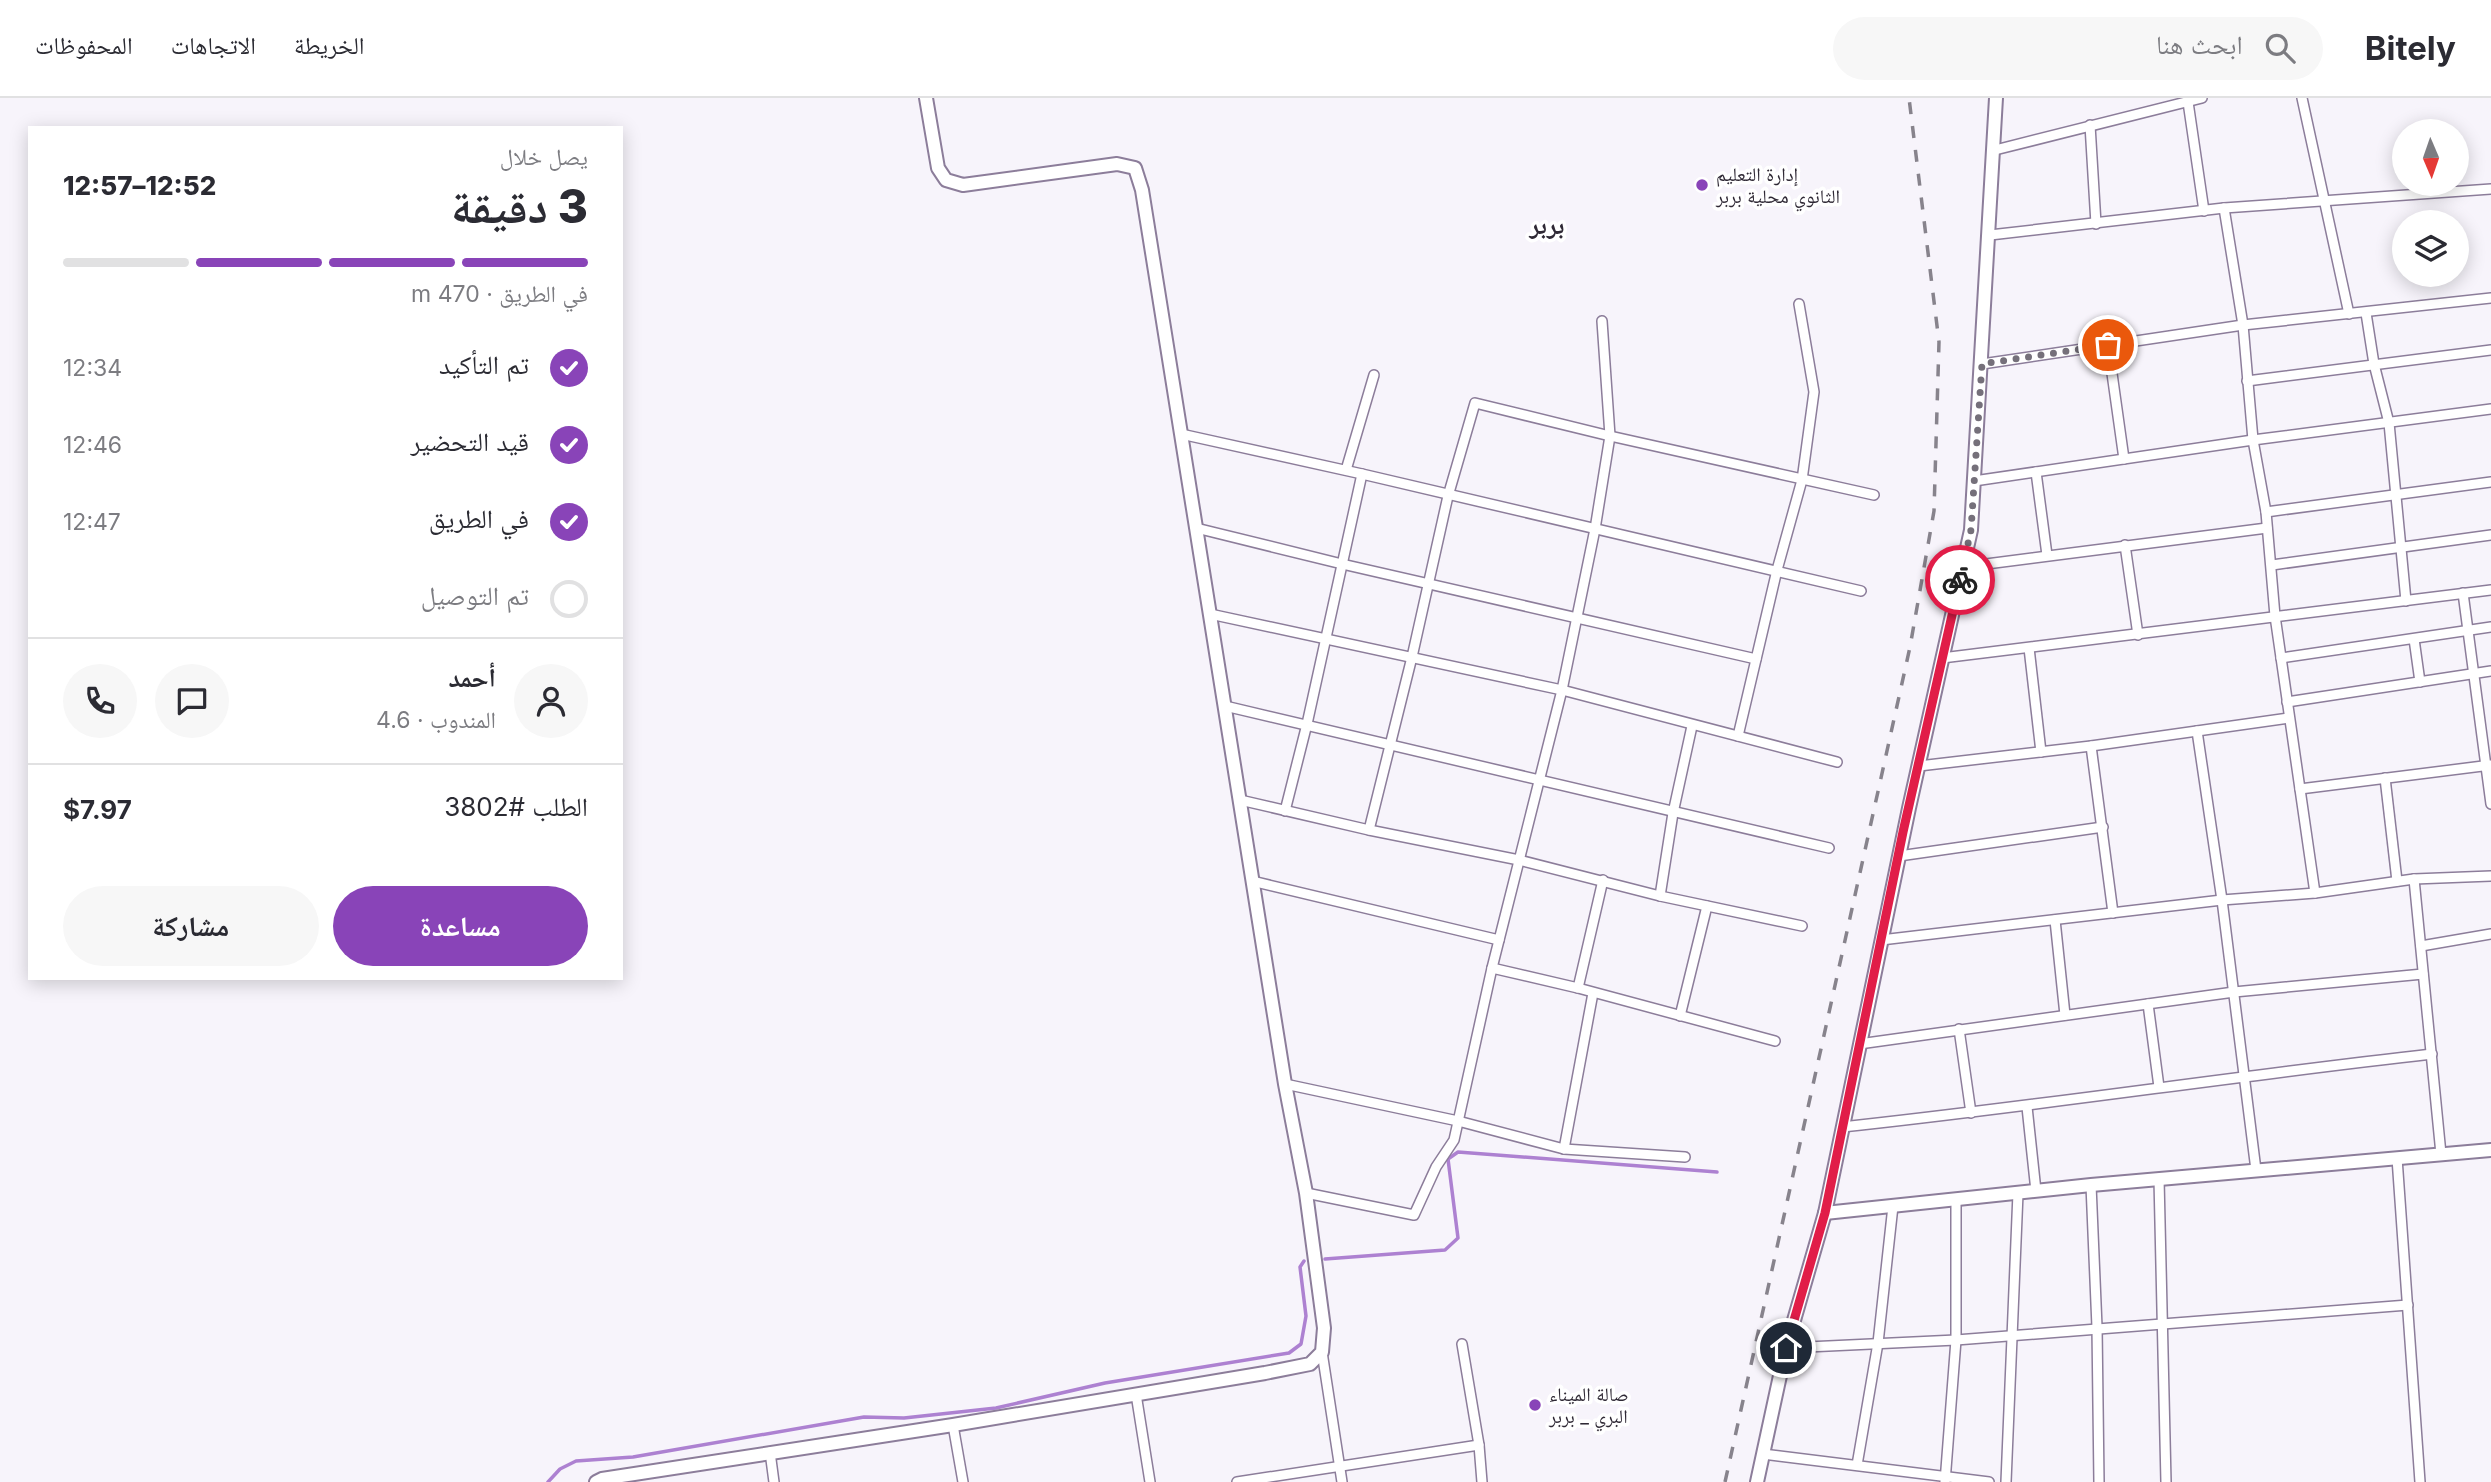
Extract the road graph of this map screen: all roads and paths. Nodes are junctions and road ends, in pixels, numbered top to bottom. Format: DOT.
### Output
graph roads {
  1 [pos="926,98"];
  2 [pos="1996,98"];
  3 [pos="2202,98"];
  4 [pos="2302,98"];
  5 [pos="2188,102"];
  6 [pos="2090,125"];
  7 [pos="1994,150"];
  8 [pos="2491,189"];
  9 [pos="2325,201"];
  10 [pos="2224,208"];
  11 [pos="2204,211"];
  12 [pos="2096,224"];
  13 [pos="1990,235"];
  14 [pos="2491,298"];
  15 [pos="1799,304"];
  16 [pos="2366,313"];
  17 [pos="2349,314"];
  18 [pos="1602,321"];
  19 [pos="2243,325"];
  20 [pos="2108,345"];
  21 [pos="2491,350"];
  22 [pos="1982,364"];
  23 [pos="2374,365"];
  24 [pos="1374,375"];
  25 [pos="2248,380"];
  26 [pos="2491,409"];
  27 [pos="2389,423"];
  28 [pos="1181,434"];
  29 [pos="1610,436"];
  30 [pos="2253,440"];
  31 [pos="2124,459"];
  32 [pos="1346,470"];
  33 [pos="2036,472"];
  34 [pos="1362,474"];
  35 [pos="1802,480"];
  36 [pos="1974,481"];
  37 [pos="2491,482"];
  38 [pos="2398,493"];
  39 [pos="1874,495"];
  40 [pos="1448,496"];
  41 [pos="2266,512"];
  42 [pos="1196,528"];
  43 [pos="1595,528"];
  44 [pos="2267,528"];
  45 [pos="2491,535"];
  46 [pos="2125,545"];
  47 [pos="2401,547"];
  48 [pos="2048,555"];
  49 [pos="1342,564"];
  50 [pos="2272,565"];
  51 [pos="1963,566"];
  52 [pos="1777,570"];
  53 [pos="1429,583"];
  54 [pos="2491,590"];
  55 [pos="1861,591"];
  56 [pos="2463,593"];
  57 [pos="2406,601"];
  58 [pos="1210,614"];
  59 [pos="1577,617"];
  60 [pos="2275,617"];
  61 [pos="2491,627"];
  62 [pos="2467,631"];
  63 [pos="2138,635"];
  64 [pos="1325,638"];
  65 [pos="2414,639"];
  66 [pos="2029,648"];
  67 [pos="1412,657"];
  68 [pos="1942,658"];
  69 [pos="2281,658"];
  70 [pos="1756,659"];
  71 [pos="2491,671"];
  72 [pos="2473,674"];
  73 [pos="2420,682"];
  74 [pos="1562,690"];
  75 [pos="2287,702"];
  76 [pos="1224,706"];
  77 [pos="2289,718"];
  78 [pos="1307,724"];
  79 [pos="1692,726"];
  80 [pos="2197,731"];
  81 [pos="1738,736"];
  82 [pos="1390,745"];
  83 [pos="2091,746"];
  84 [pos="2041,752"];
  85 [pos="1837,762"];
  86 [pos="1919,766"];
  87 [pos="2488,766"];
  88 [pos="2385,779"];
  89 [pos="1539,781"];
  90 [pos="2300,789"];
  91 [pos="1240,800"];
  92 [pos="2491,804"];
  93 [pos="1285,811"];
  94 [pos="1673,813"];
  95 [pos="2103,827"];
  96 [pos="1369,830"];
  97 [pos="1829,848"];
  98 [pos="1899,856"];
  99 [pos="1519,860"];
  100 [pos="2491,876"];
  101 [pos="2414,879"];
  102 [pos="1603,880"];
  103 [pos="1252,881"];
  104 [pos="2398,881"];
  105 [pos="2315,893"];
  106 [pos="1660,896"];
  107 [pos="2222,900"];
  108 [pos="1707,906"];
  109 [pos="2113,913"];
  110 [pos="2054,920"];
  111 [pos="1802,926"];
  112 [pos="2491,934"];
  113 [pos="1499,940"];
  114 [pos="1881,940"];
  115 [pos="2421,946"];
  116 [pos="1492,968"];
  117 [pos="2424,974"];
  118 [pos="1578,988"];
  119 [pos="2234,992"];
  120 [pos="1593,993"];
  121 [pos="2147,1004"];
  122 [pos="2065,1015"];
  123 [pos="1680,1016"];
  124 [pos="1959,1029"];
  125 [pos="1775,1041"];
  126 [pos="1858,1044"];
  127 [pos="2432,1054"];
  128 [pos="2244,1075"];
  129 [pos="1285,1084"];
  130 [pos="2159,1087"];
  131 [pos="2027,1107"];
  132 [pos="1971,1113"];
  133 [pos="1458,1121"];
  134 [pos="1842,1127"];
  135 [pos="1564,1149"];
  136 [pos="2491,1150"];
  137 [pos="2441,1154"];
  138 [pos="1685,1157"];
  139 [pos="2397,1157"];
  140 [pos="2256,1170"];
  141 [pos="2159,1179"];
  142 [pos="2091,1185"];
  143 [pos="2036,1191"];
  144 [pos="1306,1193"];
  145 [pos="2018,1193"];
  146 [pos="1956,1199"];
  147 [pos="1893,1206"];
  148 [pos="1825,1213"];
  149 [pos="2408,1305"];
  150 [pos="2164,1324"];
  151 [pos="2097,1327"];
  152 [pos="2011,1335"];
  153 [pos="1956,1340"];
  154 [pos="1878,1343"];
  155 [pos="1462,1344"];
  156 [pos="1786,1348"];
  157 [pos="1322,1352"];
  158 [pos="1136,1394"];
  159 [pos="953,1425"];
  160 [pos="1479,1445"];
  161 [pos="770,1452"];
  162 [pos="1763,1454"];
  163 [pos="1339,1465"];
  164 [pos="1857,1465"];
  165 [pos="1945,1478"];
  166 [pos="596,1482"];
  167 [pos="774,1482"];
  168 [pos="962,1482"];
  169 [pos="1150,1482"];
  170 [pos="1237,1482"];
  171 [pos="1342,1482"];
  172 [pos="1482,1482"];
  173 [pos="1757,1482"];
  174 [pos="1989,1482"];
  175 [pos="2006,1482"];
  176 [pos="2099,1482"];
  177 [pos="2166,1482"];
  178 [pos="2420,1482"];
  1 -- 28 [label="street"];
  2 -- 7 [label="street"];
  3 -- 5 [label="street"];
  4 -- 9 [label="street"];
  5 -- 6 [label="street"];
  5 -- 11 [label="street"];
  6 -- 7 [label="street"];
  6 -- 12 [label="street"];
  7 -- 13 [label="street"];
  8 -- 9 [label="street"];
  9 -- 10 [label="street"];
  9 -- 17 [label="street"];
  10 -- 11 [label="street"];
  10 -- 19 [label="street"];
  11 -- 12 [label="street"];
  12 -- 13 [label="street"];
  13 -- 22 [label="street"];
  14 -- 16 [label="street"];
  15 -- 35 [label="street"];
  16 -- 17 [label="street"];
  16 -- 23 [label="street"];
  17 -- 19 [label="street"];
  18 -- 29 [label="street"];
  19 -- 20 [label="street"];
  19 -- 25 [label="street"];
  20 -- 22 [label="street"];
  20 -- 31 [label="street"];
  21 -- 23 [label="street"];
  22 -- 36 [label="street"];
  23 -- 25 [label="street"];
  23 -- 27 [label="street"];
  24 -- 32 [label="street"];
  25 -- 30 [label="street"];
  26 -- 27 [label="street"];
  27 -- 30 [label="street"];
  27 -- 38 [label="street"];
  28 -- 32 [label="street"];
  28 -- 42 [label="street"];
  29 -- 35 [label="street"];
  29 -- 40 [label="street"];
  29 -- 43 [label="street"];
  30 -- 31 [label="street"];
  30 -- 41 [label="street"];
  31 -- 33 [label="street"];
  32 -- 34 [label="street"];
  33 -- 36 [label="street"];
  33 -- 48 [label="street"];
  34 -- 40 [label="street"];
  34 -- 49 [label="street"];
  35 -- 39 [label="street"];
  35 -- 52 [label="street"];
  36 -- 51 [label="street"];
  37 -- 38 [label="street"];
  38 -- 41 [label="street"];
  38 -- 47 [label="street"];
  40 -- 43 [label="street"];
  40 -- 53 [label="street"];
  41 -- 44 [label="street"];
  42 -- 49 [label="street"];
  42 -- 58 [label="street"];
  43 -- 52 [label="street"];
  43 -- 59 [label="street"];
  44 -- 46 [label="street"];
  44 -- 50 [label="street"];
  45 -- 47 [label="street"];
  46 -- 48 [label="street"];
  46 -- 63 [label="street"];
  47 -- 50 [label="street"];
  47 -- 57 [label="street"];
  48 -- 51 [label="street"];
  49 -- 53 [label="street"];
  49 -- 64 [label="street"];
  50 -- 60 [label="street"];
  51 -- 68 [label="street"];
  52 -- 55 [label="street"];
  52 -- 70 [label="street"];
  53 -- 59 [label="street"];
  53 -- 67 [label="street"];
  54 -- 56 [label="street"];
  56 -- 57 [label="street"];
  56 -- 62 [label="street"];
  57 -- 60 [label="street"];
  58 -- 64 [label="street"];
  58 -- 76 [label="street"];
  59 -- 70 [label="street"];
  59 -- 74 [label="street"];
  60 -- 63 [label="street"];
  60 -- 69 [label="street"];
  61 -- 62 [label="street"];
  62 -- 65 [label="street"];
  62 -- 72 [label="street"];
  63 -- 66 [label="street"];
  64 -- 67 [label="street"];
  64 -- 78 [label="street"];
  65 -- 69 [label="street"];
  65 -- 73 [label="street"];
  66 -- 68 [label="street"];
  66 -- 84 [label="street"];
  67 -- 74 [label="street"];
  67 -- 82 [label="street"];
  68 -- 86 [label="street"];
  69 -- 75 [label="street"];
  70 -- 81 [label="street"];
  71 -- 72 [label="street"];
  72 -- 73 [label="street"];
  72 -- 87 [label="street"];
  73 -- 75 [label="street"];
  74 -- 79 [label="street"];
  74 -- 89 [label="street"];
  75 -- 77 [label="street"];
  76 -- 78 [label="street"];
  76 -- 91 [label="street"];
  77 -- 80 [label="street"];
  77 -- 90 [label="street"];
  78 -- 82 [label="street"];
  78 -- 93 [label="street"];
  79 -- 81 [label="street"];
  79 -- 94 [label="street"];
  80 -- 83 [label="street"];
  80 -- 107 [label="street"];
  81 -- 85 [label="street"];
  82 -- 89 [label="street"];
  82 -- 96 [label="street"];
  83 -- 84 [label="street"];
  83 -- 95 [label="street"];
  84 -- 86 [label="street"];
  86 -- 98 [label="street"];
  87 -- 88 [label="street"];
  87 -- 92 [label="street"];
  88 -- 90 [label="street"];
  88 -- 104 [label="street"];
  89 -- 94 [label="street"];
  89 -- 99 [label="street"];
  90 -- 105 [label="street"];
  91 -- 93 [label="street"];
  91 -- 103 [label="street"];
  93 -- 96 [label="street"];
  94 -- 97 [label="street"];
  94 -- 106 [label="street"];
  95 -- 98 [label="street"];
  95 -- 109 [label="street"];
  96 -- 99 [label="street"];
  98 -- 114 [label="street"];
  99 -- 102 [label="street"];
  99 -- 113 [label="street"];
  100 -- 101 [label="street"];
  101 -- 104 [label="street"];
  101 -- 115 [label="street"];
  102 -- 106 [label="street"];
  102 -- 118 [label="street"];
  103 -- 113 [label="street"];
  103 -- 129 [label="street"];
  104 -- 105 [label="street"];
  105 -- 107 [label="street"];
  106 -- 108 [label="street"];
  107 -- 109 [label="street"];
  107 -- 119 [label="street"];
  108 -- 111 [label="street"];
  108 -- 123 [label="street"];
  109 -- 110 [label="street"];
  110 -- 114 [label="street"];
  110 -- 122 [label="street"];
  112 -- 115 [label="street"];
  113 -- 116 [label="street"];
  114 -- 126 [label="street"];
  115 -- 117 [label="street"];
  116 -- 118 [label="street"];
  116 -- 133 [label="street"];
  117 -- 119 [label="street"];
  117 -- 127 [label="street"];
  118 -- 120 [label="street"];
  119 -- 121 [label="street"];
  119 -- 128 [label="street"];
  120 -- 123 [label="street"];
  120 -- 135 [label="street"];
  121 -- 122 [label="street"];
  121 -- 130 [label="street"];
  122 -- 124 [label="street"];
  123 -- 125 [label="street"];
  124 -- 126 [label="street"];
  124 -- 132 [label="street"];
  126 -- 134 [label="street"];
  127 -- 128 [label="street"];
  127 -- 137 [label="street"];
  128 -- 130 [label="street"];
  128 -- 140 [label="street"];
  129 -- 133 [label="street"];
  129 -- 144 [label="street"];
  130 -- 131 [label="street"];
  131 -- 132 [label="street"];
  131 -- 143 [label="street"];
  132 -- 134 [label="street"];
  133 -- 135 [label="street"];
  133 -- 144 [label="street"];
  134 -- 148 [label="street"];
  135 -- 138 [label="street"];
  136 -- 137 [label="street"];
  137 -- 139 [label="street"];
  139 -- 140 [label="street"];
  139 -- 149 [label="street"];
  140 -- 141 [label="street"];
  141 -- 142 [label="street"];
  141 -- 150 [label="street"];
  142 -- 143 [label="street"];
  142 -- 151 [label="street"];
  143 -- 145 [label="street"];
  144 -- 157 [label="street"];
  145 -- 146 [label="street"];
  145 -- 152 [label="street"];
  146 -- 147 [label="street"];
  146 -- 153 [label="street"];
  147 -- 148 [label="street"];
  147 -- 154 [label="street"];
  148 -- 156 [label="street"];
  149 -- 150 [label="street"];
  149 -- 178 [label="street"];
  150 -- 151 [label="street"];
  150 -- 177 [label="street"];
  151 -- 152 [label="street"];
  151 -- 176 [label="street"];
  152 -- 153 [label="street"];
  152 -- 175 [label="street"];
  153 -- 154 [label="street"];
  153 -- 165 [label="street"];
  154 -- 156 [label="street"];
  154 -- 164 [label="street"];
  155 -- 160 [label="street"];
  156 -- 162 [label="street"];
  157 -- 158 [label="street"];
  157 -- 163 [label="street"];
  158 -- 159 [label="street"];
  158 -- 169 [label="street"];
  159 -- 161 [label="street"];
  159 -- 168 [label="street"];
  160 -- 163 [label="street"];
  160 -- 172 [label="street"];
  161 -- 166 [label="street"];
  161 -- 167 [label="street"];
  162 -- 164 [label="street"];
  162 -- 173 [label="street"];
  163 -- 170 [label="street"];
  163 -- 171 [label="street"];
  164 -- 165 [label="street"];
  165 -- 174 [label="street"];
}
